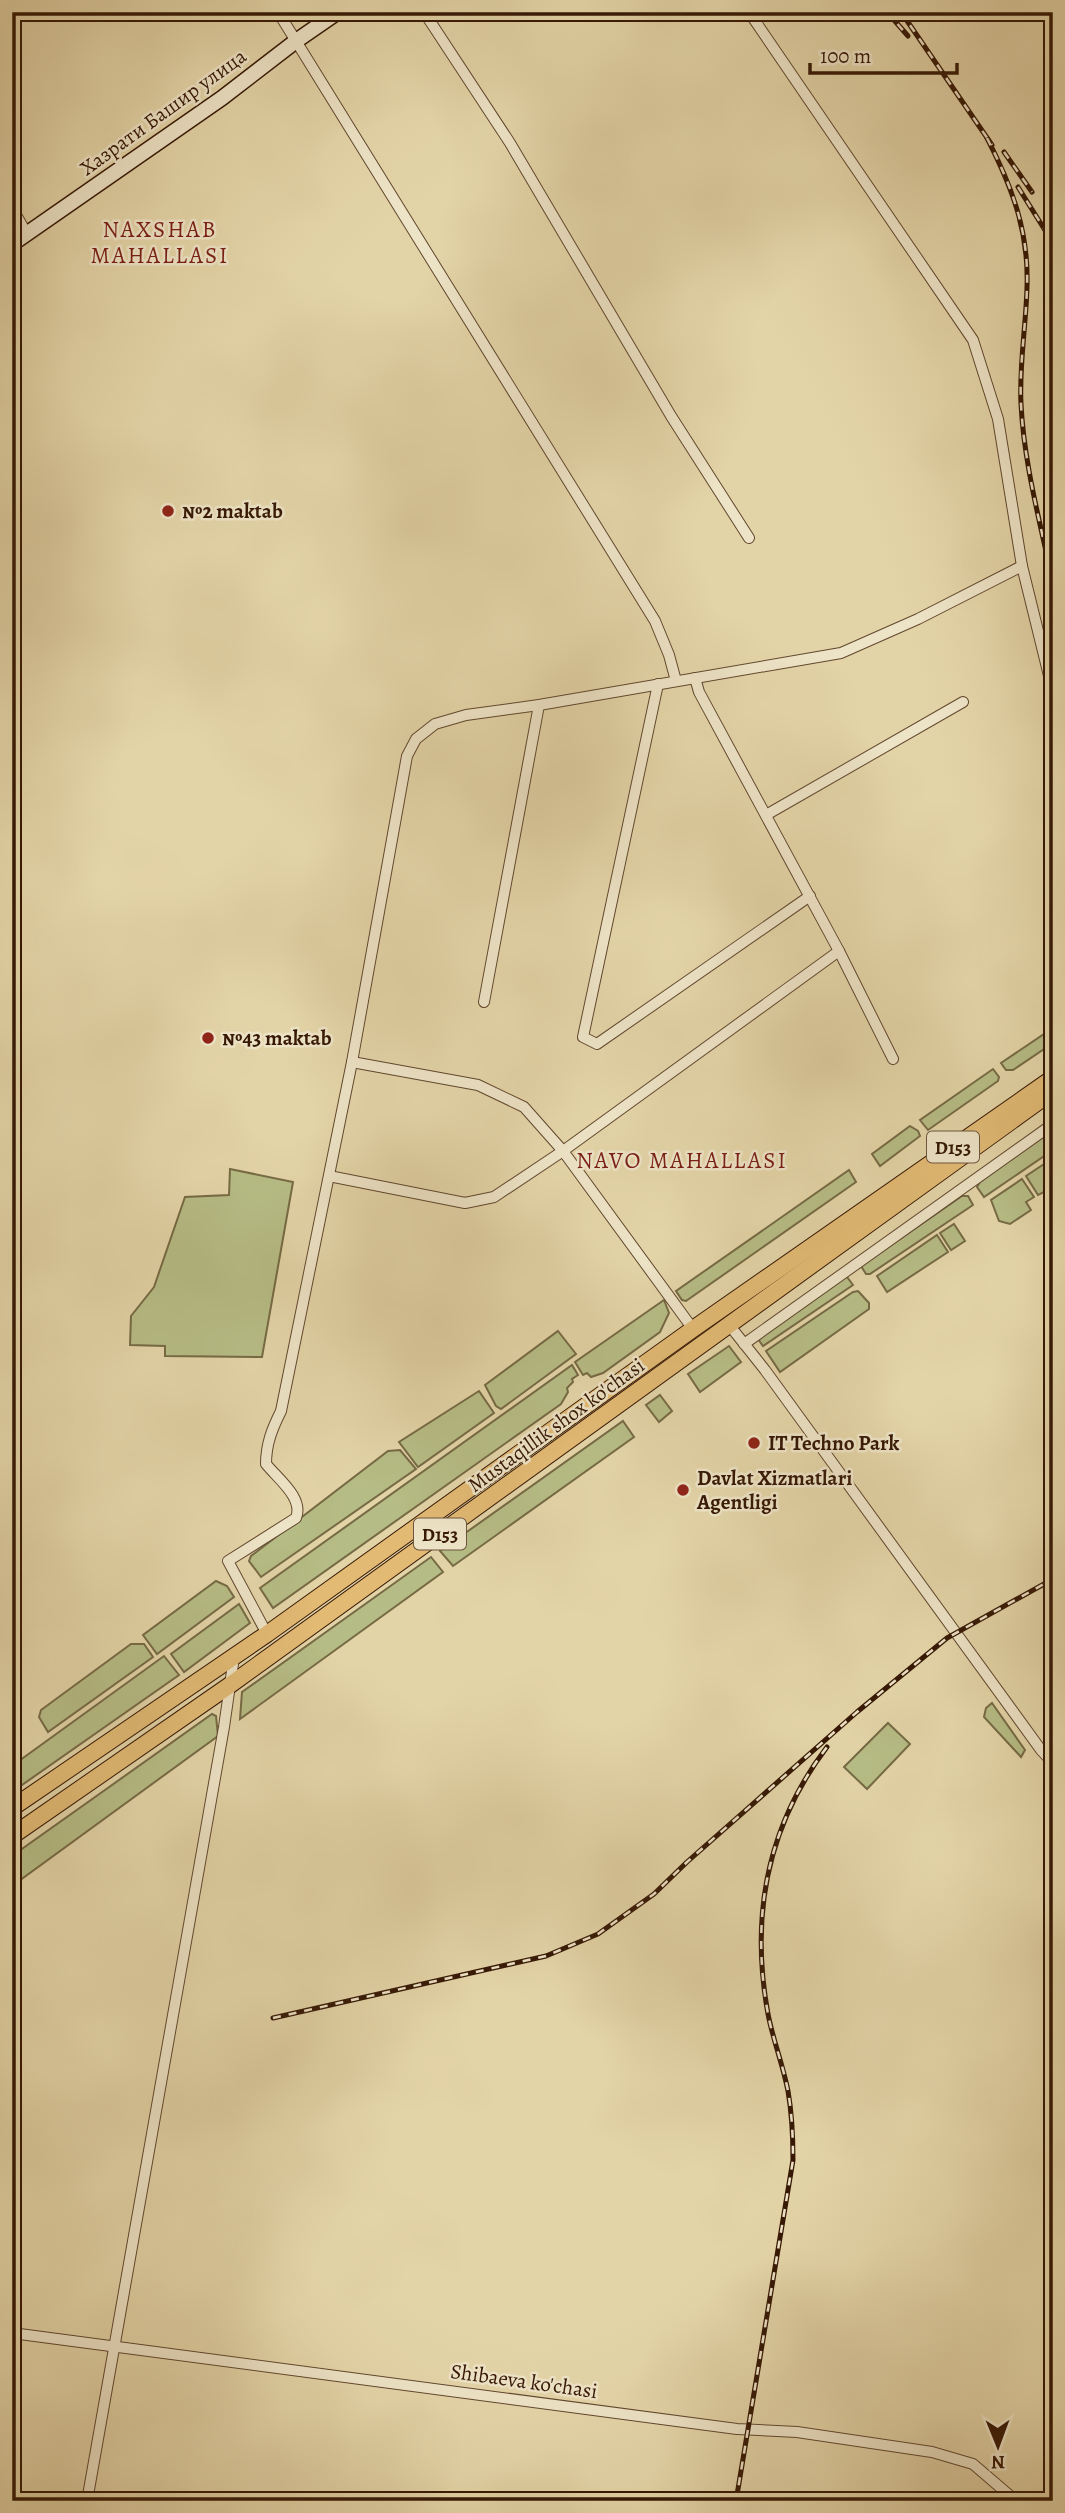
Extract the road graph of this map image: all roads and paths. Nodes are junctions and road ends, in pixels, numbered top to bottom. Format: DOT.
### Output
graph roads {
  1 [pos="278,12"];
  2 [pos="338,12"];
  3 [pos="424,12"];
  4 [pos="749,12"];
  5 [pos="296,41"];
  6 [pos="12,208"];
  7 [pos="27,234"];
  8 [pos="12,244"];
  9 [pos="749,538"];
  10 [pos="1022,566"];
  11 [pos="695,678"];
  12 [pos="676,681"];
  13 [pos="658,684"];
  14 [pos="1053,692"];
  15 [pos="963,702"];
  16 [pos="539,705"];
  17 [pos="766,815"];
  18 [pos="810,896"];
  19 [pos="839,951"];
  20 [pos="484,1002"];
  21 [pos="893,1059"];
  22 [pos="352,1062"];
  23 [pos="1053,1078"];
  24 [pos="1053,1091"];
  25 [pos="1053,1124"];
  26 [pos="563,1151"];
  27 [pos="329,1176"];
  28 [pos="842,1234"];
  29 [pos="730,1326"];
  30 [pos="693,1329"];
  31 [pos="744,1344"];
  32 [pos="267,1634"];
  33 [pos="277,1651"];
  34 [pos="234,1656"];
  35 [pos="230,1685"];
  36 [pos="1053,1763"];
  37 [pos="12,1808"];
  38 [pos="12,1836"];
  39 [pos="12,2333"];
  40 [pos="115,2345"];
  41 [pos="87,2501"];
  42 [pos="1016,2501"];
  1 -- 5 [label="street"];
  2 -- 5 [label="street, Хазрати Башир улица"];
  3 -- 9 [label="street"];
  4 -- 10 [label="street"];
  5 -- 7 [label="street, Хазрати Башир улица"];
  5 -- 12 [label="street"];
  6 -- 7 [label="street"];
  7 -- 8 [label="street, Хазрати Башир улица"];
  10 -- 11 [label="street"];
  10 -- 14 [label="street"];
  11 -- 12 [label="street"];
  11 -- 17 [label="street"];
  12 -- 13 [label="street"];
  13 -- 16 [label="street"];
  13 -- 18 [label="street"];
  15 -- 17 [label="street"];
  16 -- 20 [label="street"];
  16 -- 22 [label="street"];
  17 -- 18 [label="street"];
  18 -- 19 [label="street"];
  19 -- 21 [label="street"];
  19 -- 26 [label="street"];
  22 -- 26 [label="street"];
  22 -- 27 [label="street"];
  23 -- 28 [label="main road, Mustaqillik shox ko'chasi / D153"];
  24 -- 28 [label="main road, Mustaqillik shox ko'chasi / D153"];
  25 -- 31 [label="street"];
  26 -- 27 [label="street"];
  26 -- 30 [label="street"];
  27 -- 32 [label="street"];
  28 -- 29 [label="main road, Mustaqillik shox ko'chasi / D153"];
  28 -- 30 [label="main road, Mustaqillik shox ko'chasi / D153"];
  29 -- 31 [label="street"];
  29 -- 33 [label="main road, Mustaqillik shox ko'chasi / D153"];
  30 -- 32 [label="main road, Mustaqillik shox ko'chasi / D153"];
  31 -- 36 [label="street"];
  32 -- 33 [label="street"];
  32 -- 34 [label="main road, Mustaqillik shox ko'chasi / D153"];
  33 -- 35 [label="main road, Mustaqillik shox ko'chasi / D153"];
  34 -- 35 [label="street"];
  34 -- 37 [label="main road, Mustaqillik shox ko'chasi / D153"];
  35 -- 38 [label="main road, Mustaqillik shox ko'chasi / D153"];
  35 -- 40 [label="street"];
  39 -- 40 [label="street, Shibaeva ko'chasi"];
  40 -- 41 [label="street"];
  40 -- 42 [label="street, Shibaeva ko'chasi"];
}
